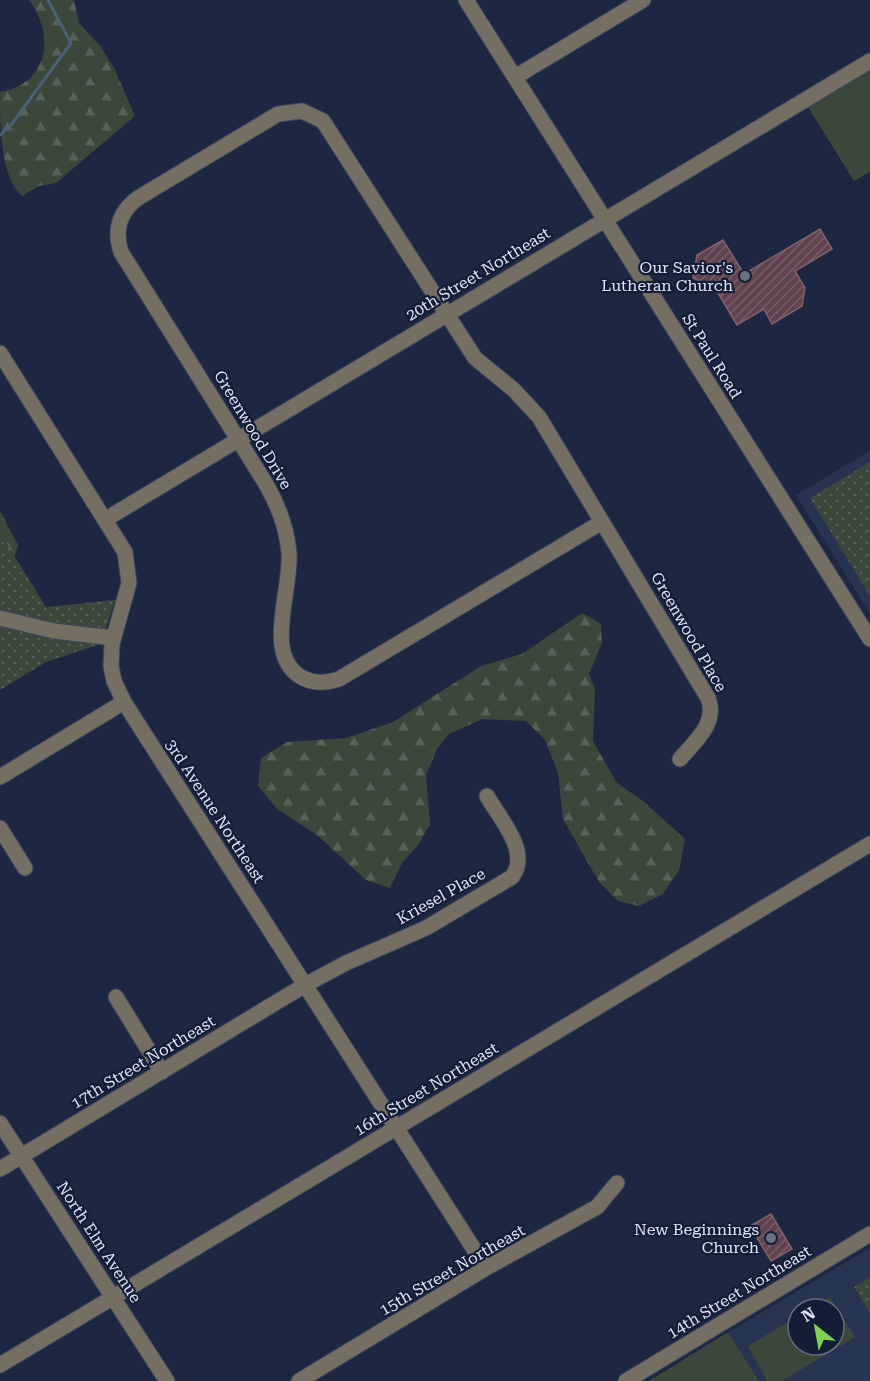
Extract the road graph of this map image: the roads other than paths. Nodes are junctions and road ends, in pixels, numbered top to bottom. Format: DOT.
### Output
graph roads {
  1 [pos="466,0"];
  2 [pos="643,0"];
  3 [pos="870,61"];
  4 [pos="514,77"];
  5 [pos="604,219"];
  6 [pos="447,314"];
  7 [pos="0,353"];
  8 [pos="239,439"];
  9 [pos="106,519"];
  10 [pos="602,522"];
  11 [pos="0,618"];
  12 [pos="113,638"];
  13 [pos="870,639"];
  14 [pos="124,702"];
  15 [pos="681,759"];
  16 [pos="0,777"];
  17 [pos="487,796"];
  18 [pos="0,828"];
  19 [pos="870,844"];
  20 [pos="25,868"];
  21 [pos="305,985"];
  22 [pos="116,997"];
  23 [pos="162,1072"];
  24 [pos="0,1124"];
  25 [pos="396,1129"];
  26 [pos="21,1156"];
  27 [pos="0,1169"];
  28 [pos="617,1183"];
  29 [pos="870,1234"];
  30 [pos="486,1268"];
  31 [pos="113,1298"];
  32 [pos="0,1365"];
  33 [pos="167,1381"];
  34 [pos="299,1381"];
  35 [pos="626,1381"];
  1 -- 4 [label="street, St Paul Road"];
  2 -- 4 [label="street"];
  3 -- 5 [label="street, 20th Street Northeast"];
  4 -- 5 [label="street, St Paul Road"];
  5 -- 6 [label="street, 20th Street Northeast"];
  5 -- 13 [label="street, St Paul Road"];
  6 -- 8 [label="street, 20th Street Northeast"];
  6 -- 8 [label="street, Greenwood Drive"];
  6 -- 10 [label="street, Greenwood Drive"];
  7 -- 9 [label="street, 3rd Avenue Northeast"];
  8 -- 9 [label="street, 20th Street Northeast"];
  8 -- 10 [label="street, Greenwood Drive"];
  9 -- 12 [label="street, 3rd Avenue Northeast"];
  10 -- 15 [label="street, Greenwood Place"];
  11 -- 12 [label="street"];
  12 -- 14 [label="street, 3rd Avenue Northeast"];
  14 -- 16 [label="street"];
  14 -- 21 [label="street, 3rd Avenue Northeast"];
  17 -- 21 [label="street, Kriesel Place"];
  18 -- 20 [label="street"];
  19 -- 25 [label="street, 16th Street Northeast"];
  21 -- 23 [label="street, 17th Street Northeast"];
  21 -- 25 [label="street, 3rd Avenue Northeast"];
  22 -- 23 [label="street"];
  23 -- 26 [label="street, 17th Street Northeast"];
  24 -- 26 [label="street, North Elm Avenue"];
  25 -- 30 [label="street, 3rd Avenue Northeast"];
  25 -- 31 [label="street, 16th Street Northeast"];
  26 -- 27 [label="street, 17th Street Northeast"];
  26 -- 31 [label="street, North Elm Avenue"];
  28 -- 30 [label="street, 15th Street Northeast"];
  29 -- 35 [label="street, 14th Street Northeast"];
  30 -- 34 [label="street, 15th Street Northeast"];
  31 -- 32 [label="street, 16th Street Northeast"];
  31 -- 33 [label="street, North Elm Avenue"];
}
